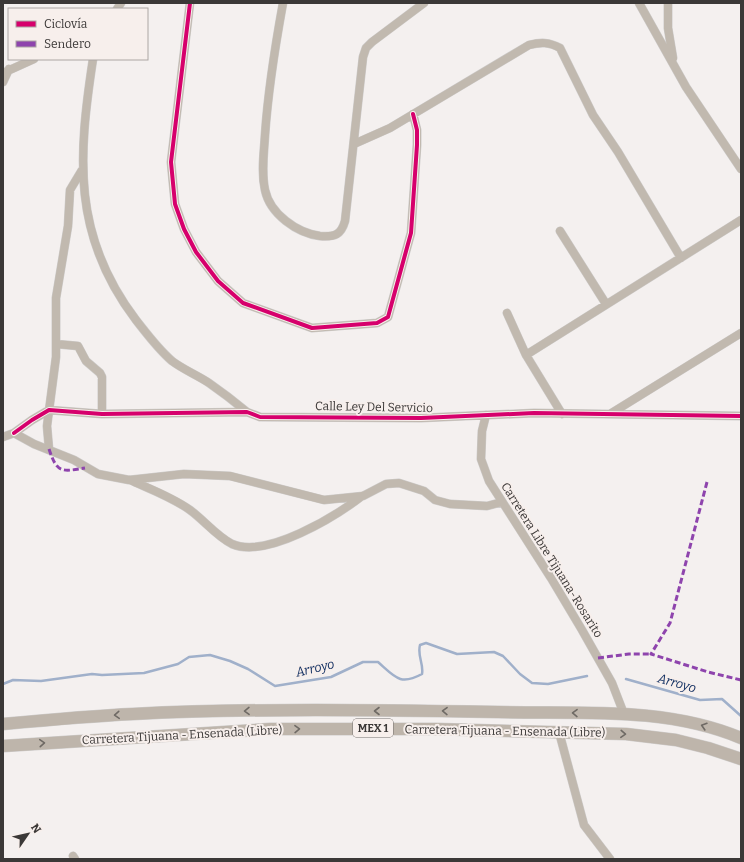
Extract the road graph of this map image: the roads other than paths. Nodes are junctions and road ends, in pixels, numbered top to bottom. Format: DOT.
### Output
graph roads {
  1 [pos="190,3"];
  2 [pos="283,3"];
  3 [pos="424,3"];
  4 [pos="639,3"];
  5 [pos="668,3"];
  6 [pos="32,60"];
  7 [pos="93,60"];
  8 [pos="674,63"];
  9 [pos="6,71"];
  10 [pos="3,82"];
  11 [pos="413,114"];
  12 [pos="354,144"];
  13 [pos="741,169"];
  14 [pos="82,170"];
  15 [pos="741,220"];
  16 [pos="560,231"];
  17 [pos="681,258"];
  18 [pos="606,304"];
  19 [pos="507,313"];
  20 [pos="741,333"];
  21 [pos="56,344"];
  22 [pos="526,354"];
  23 [pos="49,410"];
  24 [pos="248,412"];
  25 [pos="102,414"];
  26 [pos="562,414"];
  27 [pos="609,414"];
  28 [pos="486,415"];
  29 [pos="741,416"];
  30 [pos="14,433"];
  31 [pos="3,437"];
  32 [pos="49,449"];
  33 [pos="129,480"];
  34 [pos="363,496"];
  35 [pos="502,502"];
  36 [pos="624,714"];
  37 [pos="3,724"];
  38 [pos="559,732"];
  39 [pos="741,738"];
  40 [pos="3,746"];
  41 [pos="741,759"];
  42 [pos="610,859"];
  1 -- 11 [label="street"];
  2 -- 12 [label="street"];
  3 -- 12 [label="street"];
  4 -- 8 [label="street"];
  5 -- 8 [label="street"];
  6 -- 9 [label="street"];
  7 -- 14 [label="street"];
  8 -- 13 [label="street"];
  9 -- 10 [label="street"];
  11 -- 12 [label="street"];
  11 -- 17 [label="street"];
  14 -- 21 [label="street"];
  14 -- 24 [label="street"];
  15 -- 17 [label="street"];
  16 -- 18 [label="street"];
  17 -- 18 [label="street"];
  18 -- 22 [label="street"];
  19 -- 22 [label="street"];
  20 -- 27 [label="street"];
  21 -- 23 [label="street"];
  21 -- 25 [label="street"];
  22 -- 26 [label="street"];
  23 -- 25 [label="street, Calle Ley Del Servicio"];
  23 -- 30 [label="street"];
  23 -- 32 [label="street"];
  24 -- 25 [label="street, Calle Ley Del Servicio"];
  24 -- 28 [label="street, Calle Ley Del Servicio"];
  26 -- 27 [label="street, Calle Ley Del Servicio"];
  26 -- 28 [label="street, Calle Ley Del Servicio"];
  27 -- 29 [label="street, Calle Ley Del Servicio"];
  28 -- 35 [label="street, Carretera Libre Tijuana-Rosarito"];
  30 -- 31 [label="street"];
  30 -- 32 [label="street"];
  32 -- 33 [label="street"];
  33 -- 34 [label="street"];
  33 -- 34 [label="street"];
  34 -- 35 [label="street"];
  35 -- 36 [label="street, Carretera Libre Tijuana-Rosarito"];
  36 -- 37 [label="highway, Carretera Tijuana - Ensenada (Libre) / MEX 1, one-way"];
  39 -- 36 [label="highway, Carretera Tijuana - Ensenada (Libre) / MEX 1, one-way"];
  40 -- 38 [label="highway, Carretera Tijuana - Ensenada (Libre) / MEX 1, one-way"];
  38 -- 41 [label="highway, Carretera Tijuana - Ensenada (Libre) / MEX 1, one-way"];
  38 -- 42 [label="street"];
}
